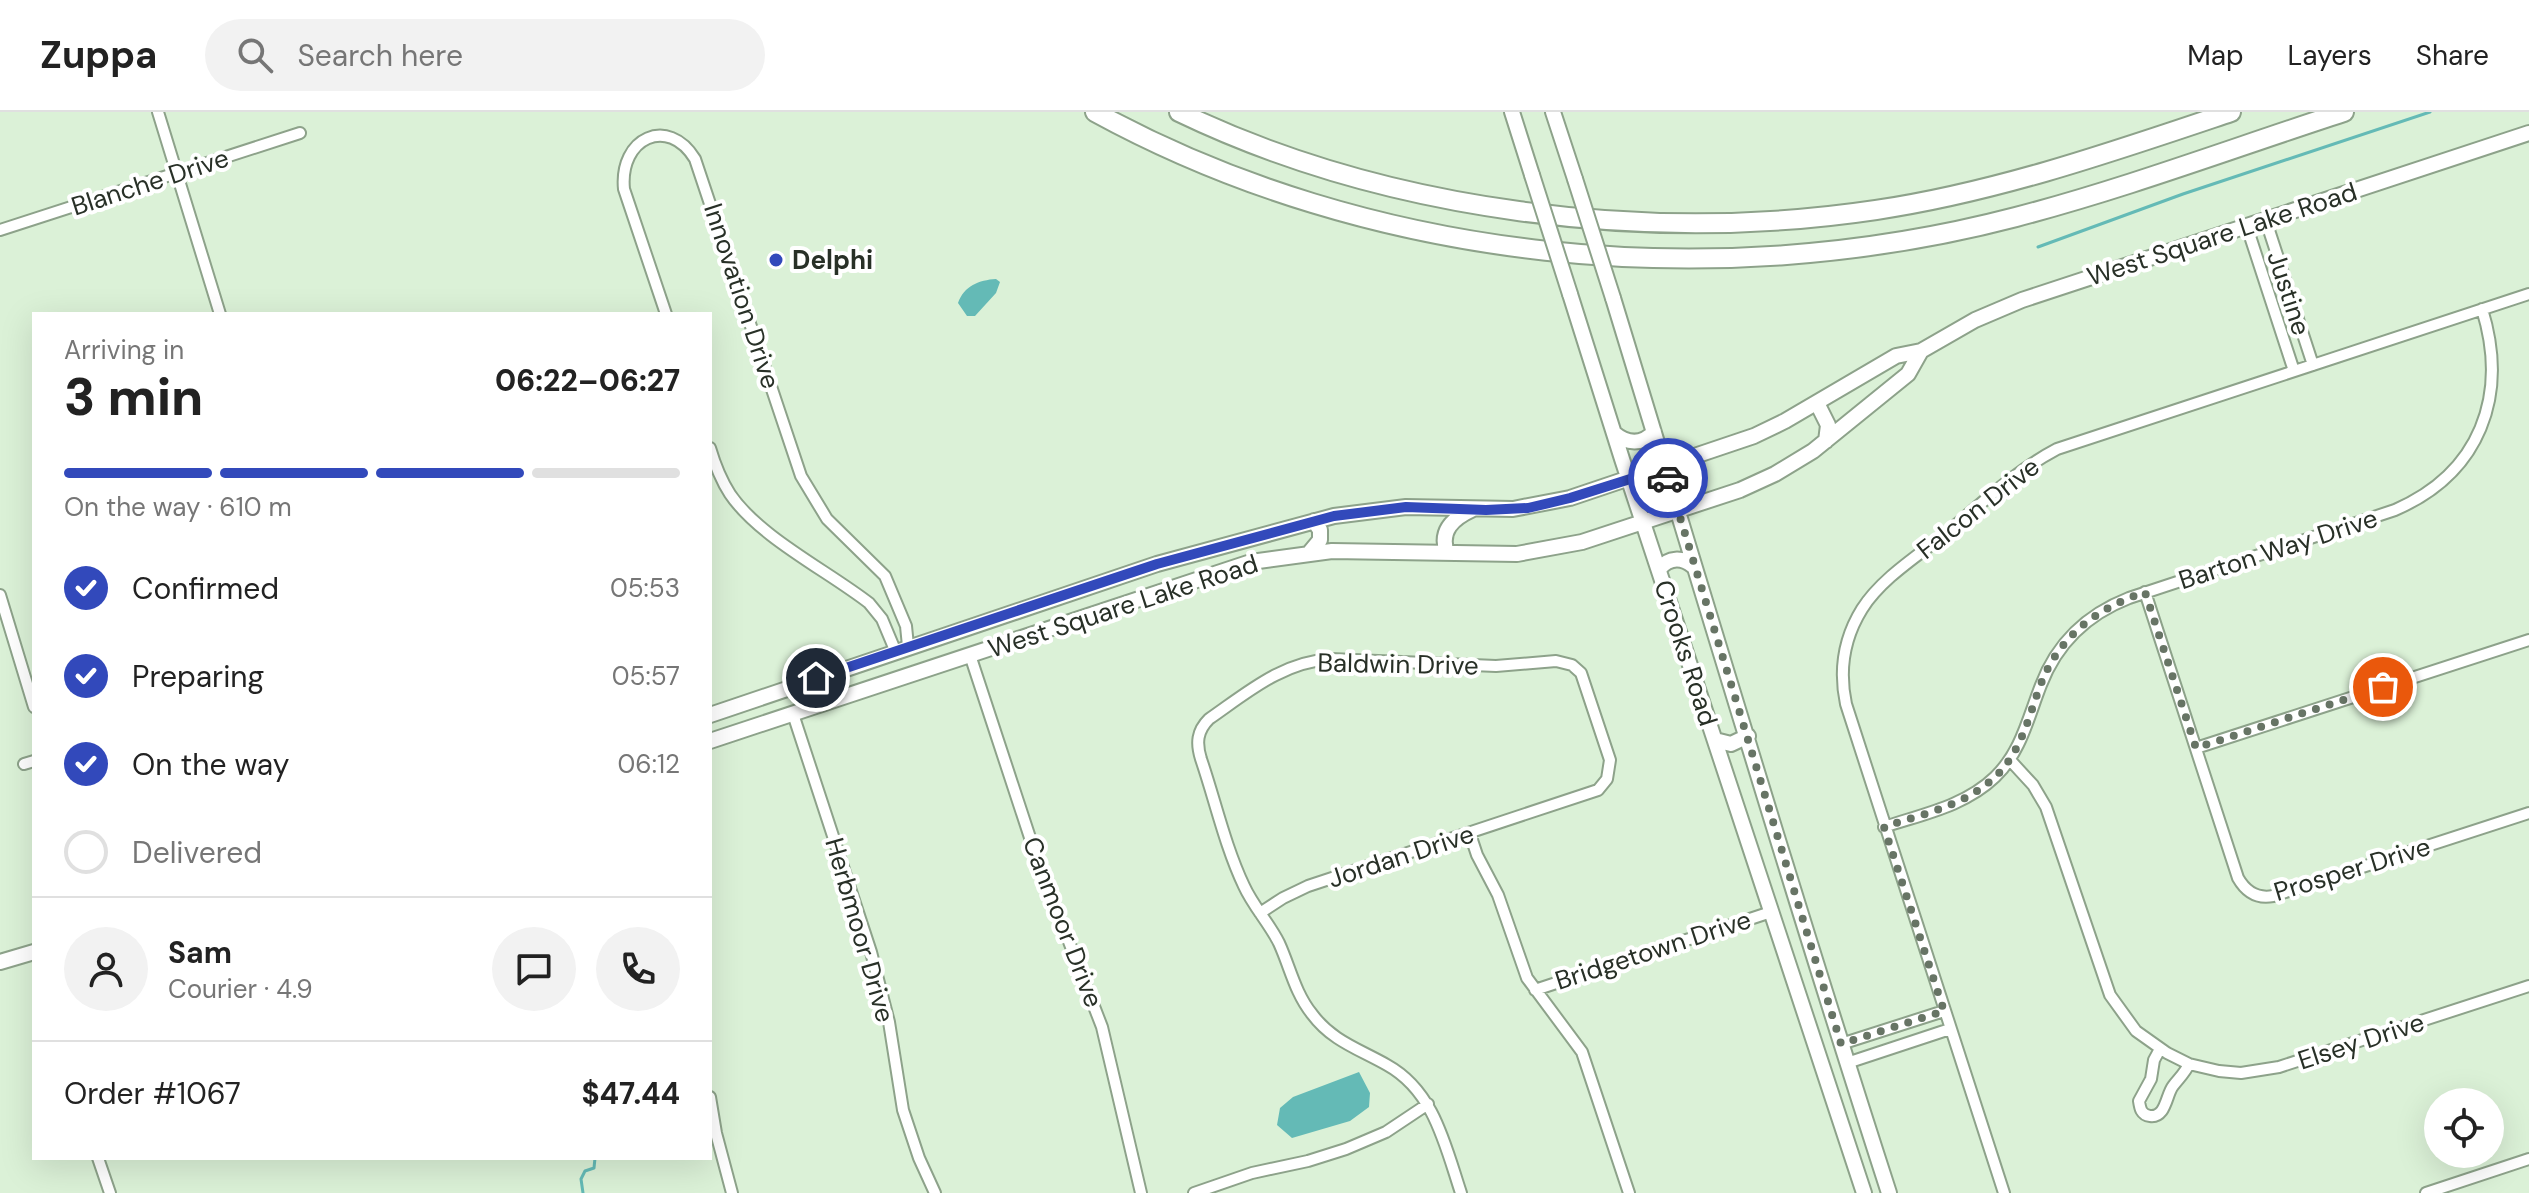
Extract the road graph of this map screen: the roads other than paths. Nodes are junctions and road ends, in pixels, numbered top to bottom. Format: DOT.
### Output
graph roads {
  1 [pos="158,112"];
  2 [pos="1095,112"];
  3 [pos="1179,112"];
  4 [pos="1512,112"];
  5 [pos="1553,112"];
  6 [pos="2231,112"];
  7 [pos="2344,112"];
  8 [pos="300,133"];
  9 [pos="2529,133"];
  10 [pos="177,173"];
  11 [pos="2266,221"];
  12 [pos="2247,227"];
  13 [pos="0,230"];
  14 [pos="2529,294"];
  15 [pos="2482,309"];
  16 [pos="219,312"];
  17 [pos="665,312"];
  18 [pos="1921,351"];
  19 [pos="2313,365"];
  20 [pos="2294,371"];
  21 [pos="1817,403"];
  22 [pos="1654,432"];
  23 [pos="1614,433"];
  24 [pos="1826,441"];
  25 [pos="712,454"];
  26 [pos="1665,468"];
  27 [pos="1628,479"];
  28 [pos="1473,509"];
  29 [pos="1677,511"];
  30 [pos="1314,521"];
  31 [pos="1643,522"];
  32 [pos="1310,552"];
  33 [pos="1447,553"];
  34 [pos="1693,566"];
  35 [pos="1659,569"];
  36 [pos="1095,585"];
  37 [pos="2145,592"];
  38 [pos="0,595"];
  39 [pos="1097,613"];
  40 [pos="2529,640"];
  41 [pos="902,648"];
  42 [pos="970,655"];
  43 [pos="1572,665"];
  44 [pos="904,677"];
  45 [pos="32,700"];
  46 [pos="712,714"];
  47 [pos="793,714"];
  48 [pos="1748,736"];
  49 [pos="712,740"];
  50 [pos="1715,740"];
  51 [pos="2196,748"];
  52 [pos="2010,760"];
  53 [pos="2529,813"];
  54 [pos="1884,827"];
  55 [pos="1470,834"];
  56 [pos="1798,907"];
  57 [pos="1770,909"];
  58 [pos="1260,913"];
  59 [pos="32,955"];
  60 [pos="0,962"];
  61 [pos="2529,986"];
  62 [pos="1535,990"];
  63 [pos="1944,1011"];
  64 [pos="1950,1029"];
  65 [pos="1841,1044"];
  66 [pos="2160,1049"];
  67 [pos="1822,1062"];
  68 [pos="1847,1063"];
  69 [pos="2189,1064"];
  70 [pos="1428,1104"];
  71 [pos="712,1108"];
  72 [pos="2529,1159"];
  73 [pos="99,1160"];
  74 [pos="110,1193"];
  75 [pos="732,1193"];
  76 [pos="935,1193"];
  77 [pos="1141,1193"];
  78 [pos="1194,1193"];
  79 [pos="1461,1193"];
  80 [pos="1629,1193"];
  81 [pos="1864,1193"];
  82 [pos="1889,1193"];
  83 [pos="2004,1193"];
  84 [pos="2426,1193"];
  1 -- 10 [label="street"];
  2 -- 7 [label="highway"];
  3 -- 6 [label="highway"];
  4 -- 23 [label="main road, Crooks Road, bridge"];
  5 -- 22 [label="main road, Crooks Road, bridge"];
  8 -- 10 [label="street, Blanche Drive"];
  9 -- 11 [label="main road, West Square Lake Road"];
  10 -- 13 [label="street, Blanche Drive"];
  10 -- 16 [label="street"];
  11 -- 12 [label="main road, West Square Lake Road"];
  11 -- 19 [label="street, Justine"];
  12 -- 18 [label="main road, West Square Lake Road"];
  12 -- 20 [label="street, Justine"];
  14 -- 15 [label="street, Falcon Drive"];
  15 -- 19 [label="street, Falcon Drive"];
  15 -- 37 [label="street, Barton Way Drive"];
  17 -- 41 [label="street, Innovation Drive"];
  18 -- 21 [label="main road, West Square Lake Road"];
  18 -- 24 [label="main road, West Square Lake Road"];
  19 -- 20 [label="street, Falcon Drive"];
  20 -- 54 [label="street, Falcon Drive"];
  21 -- 24 [label="main road"];
  21 -- 26 [label="main road, West Square Lake Road"];
  22 -- 23 [label="main road"];
  22 -- 26 [label="main road, Crooks Road"];
  23 -- 27 [label="main road, Crooks Road"];
  24 -- 29 [label="main road, West Square Lake Road"];
  25 -- 41 [label="street"];
  26 -- 27 [label="main road, West Square Lake Road"];
  26 -- 29 [label="main road, Crooks Road"];
  27 -- 28 [label="main road, West Square Lake Road"];
  27 -- 31 [label="main road, Crooks Road"];
  28 -- 30 [label="main road, West Square Lake Road"];
  28 -- 33 [label="main road"];
  29 -- 31 [label="main road, West Square Lake Road"];
  29 -- 34 [label="main road, Crooks Road"];
  30 -- 32 [label="main road"];
  30 -- 36 [label="main road, West Square Lake Road"];
  31 -- 33 [label="main road, West Square Lake Road"];
  31 -- 35 [label="main road, Crooks Road"];
  32 -- 33 [label="main road, West Square Lake Road"];
  32 -- 39 [label="main road, West Square Lake Road"];
  34 -- 35 [label="main road"];
  34 -- 48 [label="main road, Crooks Road"];
  35 -- 50 [label="main road, Crooks Road"];
  36 -- 39 [label="main road"];
  36 -- 41 [label="main road, West Square Lake Road"];
  37 -- 51 [label="street, Prosper Drive"];
  37 -- 52 [label="street, Barton Way Drive"];
  38 -- 45 [label="street"];
  39 -- 42 [label="main road, West Square Lake Road"];
  40 -- 51 [label="street"];
  41 -- 44 [label="main road"];
  41 -- 46 [label="main road, West Square Lake Road"];
  42 -- 44 [label="main road, West Square Lake Road"];
  42 -- 77 [label="street, Canmoor Drive"];
  43 -- 55 [label="street, Jordan Drive"];
  43 -- 58 [label="street, Baldwin Drive"];
  44 -- 47 [label="main road, West Square Lake Road"];
  47 -- 49 [label="main road, West Square Lake Road"];
  47 -- 76 [label="street, Herbmoor Drive"];
  48 -- 50 [label="main road"];
  48 -- 56 [label="main road, Crooks Road"];
  50 -- 57 [label="main road, Crooks Road"];
  51 -- 53 [label="street, Prosper Drive"];
  52 -- 54 [label="street, Barton Way Drive"];
  52 -- 66 [label="street, Elsey Drive"];
  54 -- 63 [label="street, Falcon Drive"];
  55 -- 58 [label="street, Jordan Drive"];
  55 -- 62 [label="street"];
  56 -- 57 [label="main road"];
  56 -- 65 [label="main road, Crooks Road"];
  57 -- 62 [label="street, Bridgetown Drive"];
  57 -- 67 [label="main road, Crooks Road"];
  58 -- 70 [label="street"];
  59 -- 60 [label="main road"];
  61 -- 69 [label="street, Elsey Drive"];
  62 -- 80 [label="street"];
  63 -- 64 [label="street, Falcon Drive"];
  63 -- 65 [label="street"];
  64 -- 68 [label="street"];
  64 -- 83 [label="street, Falcon Drive"];
  65 -- 68 [label="main road, Crooks Road"];
  66 -- 69 [label="street, Elsey Drive"];
  66 -- 69 [label="street"];
  67 -- 68 [label="main road"];
  67 -- 81 [label="main road, Crooks Road"];
  68 -- 82 [label="main road, Crooks Road"];
  70 -- 78 [label="street"];
  70 -- 79 [label="street"];
  71 -- 75 [label="street"];
  72 -- 84 [label="street"];
  73 -- 74 [label="street"];
}
